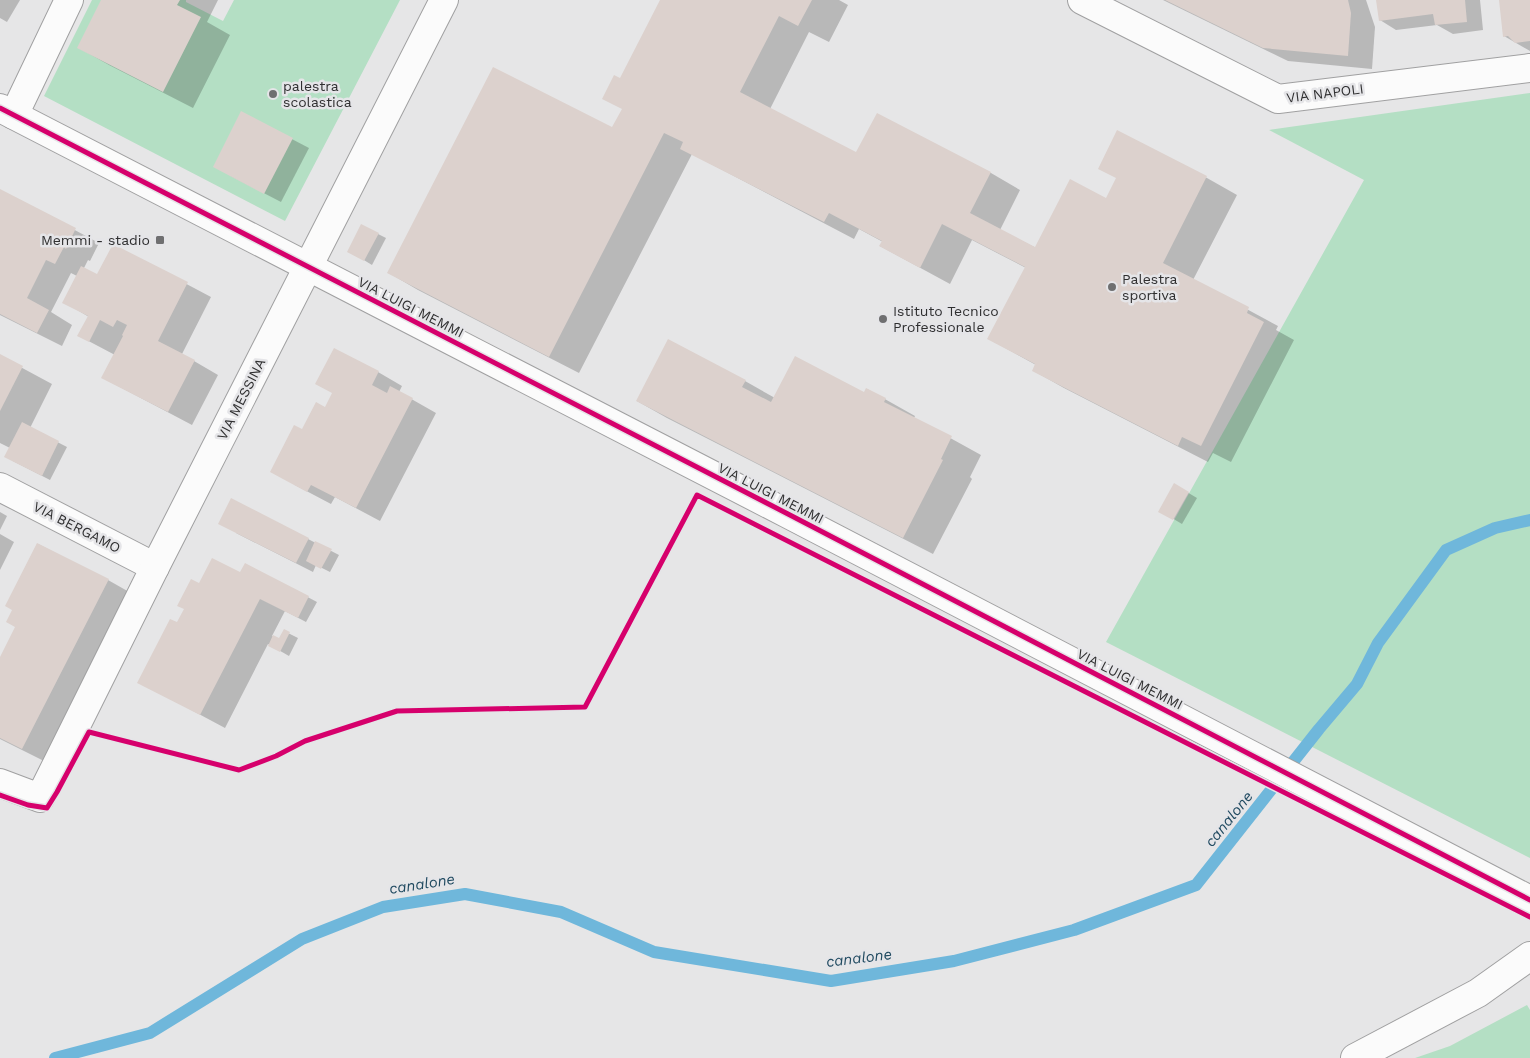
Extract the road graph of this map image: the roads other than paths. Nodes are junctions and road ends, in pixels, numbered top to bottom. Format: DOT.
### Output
graph roads {
  1 [pos="69,0"];
  2 [pos="444,0"];
  3 [pos="1082,0"];
  4 [pos="1530,68"];
  5 [pos="7,112"];
  6 [pos="308,267"];
  7 [pos="0,487"];
  8 [pos="155,567"];
  9 [pos="0,783"];
  10 [pos="1530,900"];
  11 [pos="1530,956"];
  12 [pos="1356,1058"];
  1 -- 5 [label="street"];
  2 -- 6 [label="street, VIA MESSINA"];
  3 -- 4 [label="street, VIA NAPOLI"];
  5 -- 6 [label="street, VIA LUIGI MEMMI"];
  6 -- 8 [label="street, VIA MESSINA"];
  6 -- 10 [label="street, VIA LUIGI MEMMI"];
  7 -- 8 [label="street, VIA BERGAMO"];
  8 -- 9 [label="street, VIA MESSINA"];
  11 -- 12 [label="street"];
}
